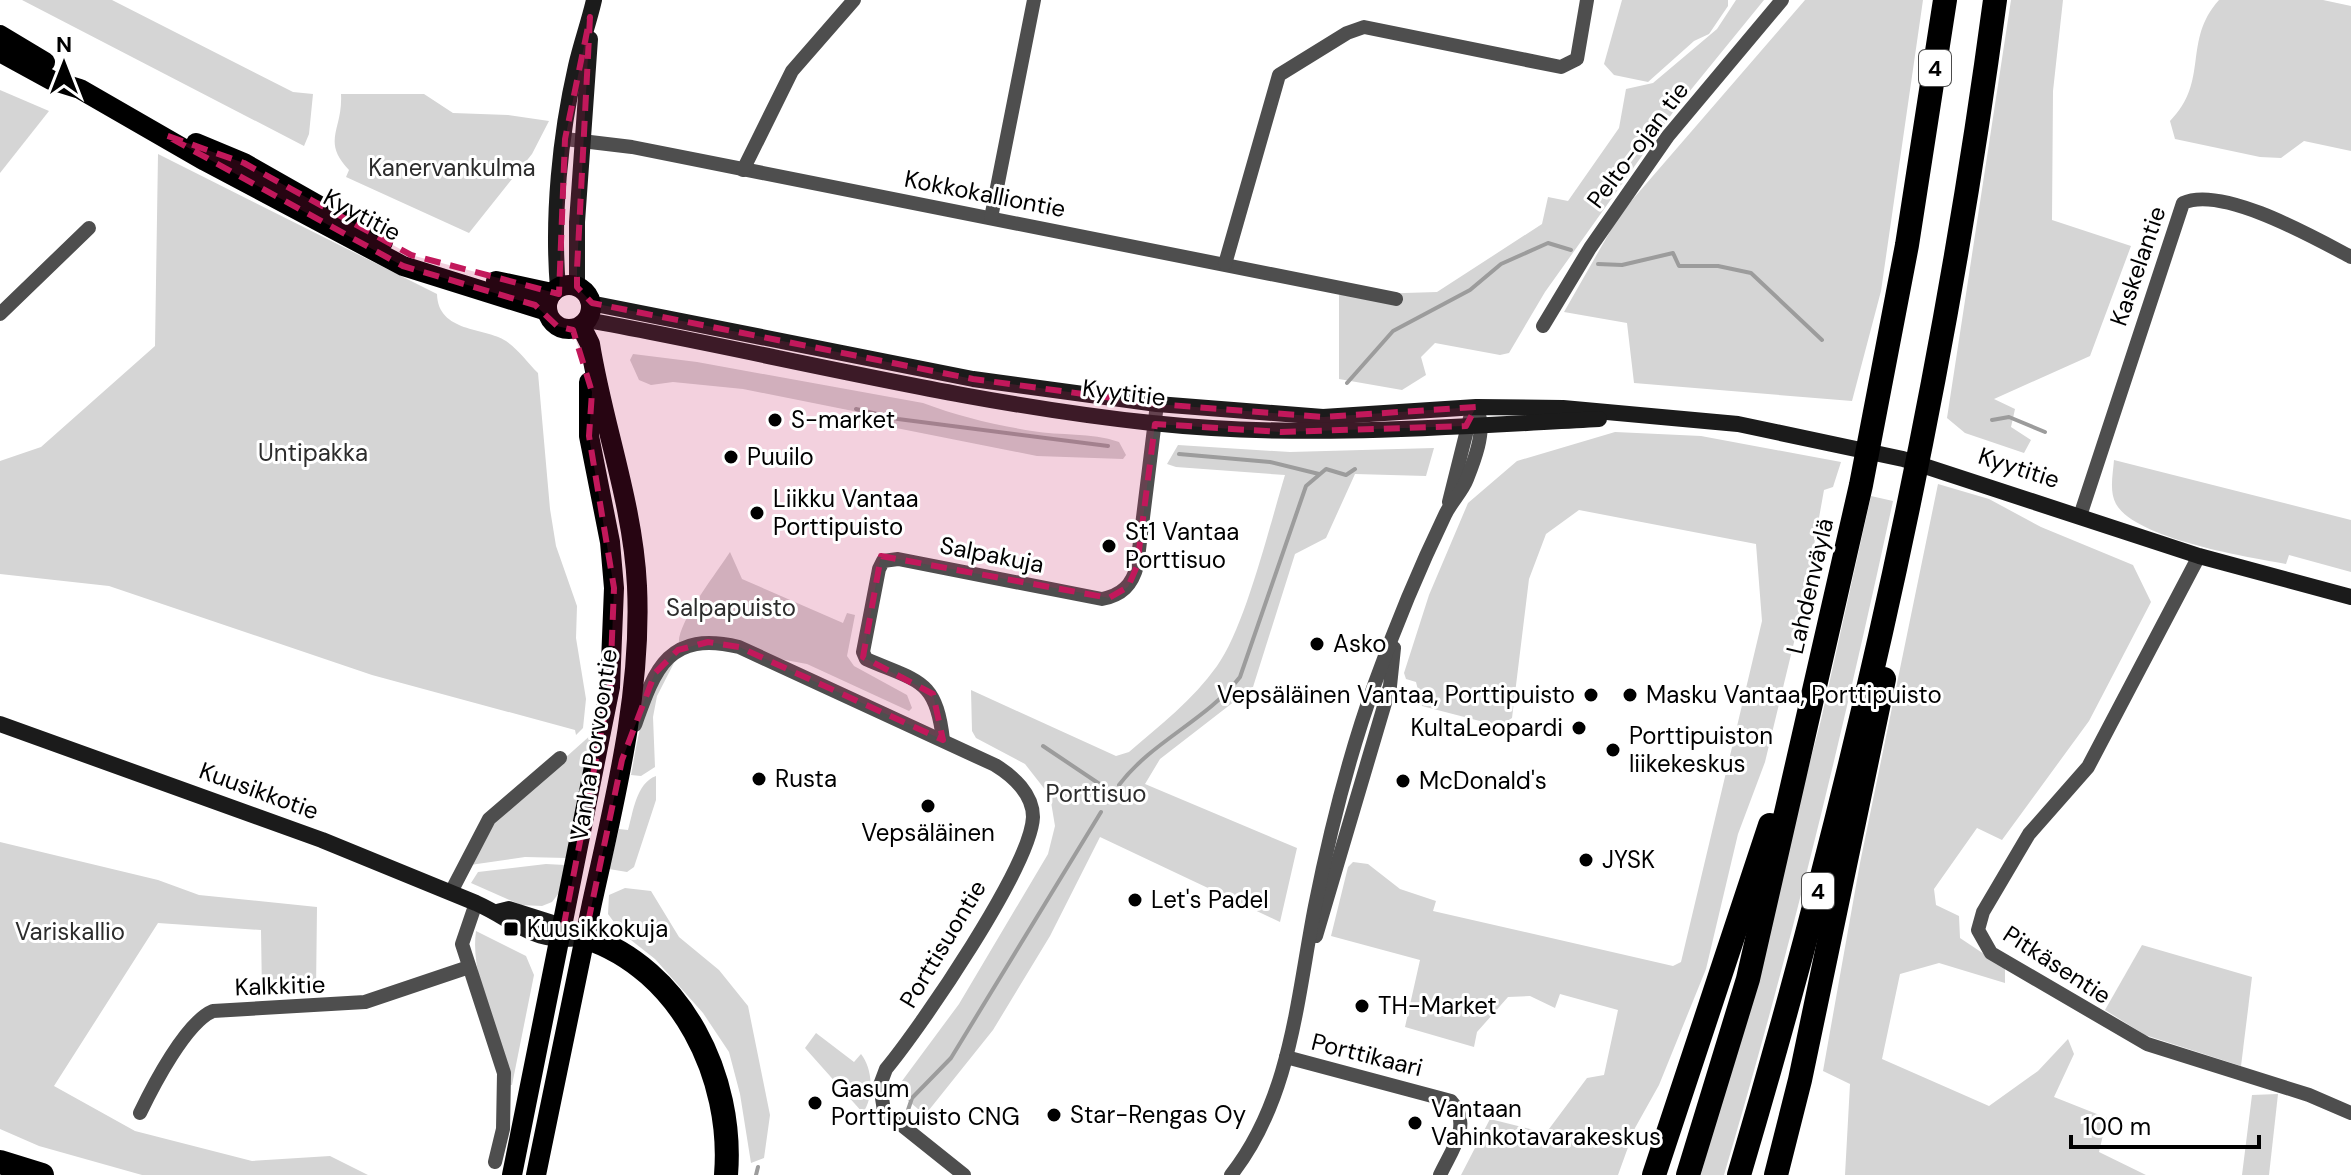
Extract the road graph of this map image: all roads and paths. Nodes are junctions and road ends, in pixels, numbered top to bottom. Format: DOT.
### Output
graph roads {
  1 [pos="594,0"];
  2 [pos="854,0"];
  3 [pos="1034,0"];
  4 [pos="1587,0"];
  5 [pos="1782,0"];
  6 [pos="1945,0"];
  7 [pos="1995,0"];
  8 [pos="0,35"];
  9 [pos="0,52"];
  10 [pos="80,89"];
  11 [pos="573,140"];
  12 [pos="743,170"];
  13 [pos="991,218"];
  14 [pos="89,228"];
  15 [pos="2351,257"];
  16 [pos="1225,264"];
  17 [pos="1396,299"];
  18 [pos="571,307"];
  19 [pos="0,314"];
  20 [pos="1543,326"];
  21 [pos="1157,404"];
  22 [pos="1476,407"];
  23 [pos="1664,416"];
  24 [pos="1155,424"];
  25 [pos="1474,426"];
  26 [pos="2080,516"];
  27 [pos="2199,556"];
  28 [pos="2351,597"];
  29 [pos="1886,605"];
  30 [pos="1808,721"];
  31 [pos="0,724"];
  32 [pos="943,740"];
  33 [pos="560,758"];
  34 [pos="622,760"];
  35 [pos="451,892"];
  36 [pos="476,903"];
  37 [pos="570,934"];
  38 [pos="469,967"];
  39 [pos="1286,1057"];
  40 [pos="140,1113"];
  41 [pos="2351,1113"];
  42 [pos="0,1162"];
  43 [pos="495,1162"];
  44 [pos="1778,1171"];
  45 [pos="1654,1173"];
  46 [pos="42,1175"];
  47 [pos="512,1175"];
  48 [pos="536,1175"];
  49 [pos="726,1175"];
  50 [pos="964,1175"];
  51 [pos="1231,1175"];
  52 [pos="1440,1175"];
  53 [pos="1688,1175"];
  54 [pos="1739,1175"];
  1 -- 11 [label="main road, Vanha Porvoontie"];
  2 -- 12 [label="street"];
  3 -- 13 [label="street"];
  4 -- 16 [label="street"];
  5 -- 20 [label="street, Pelto-ojan tie"];
  6 -- 30 [label="highway, Lahdenväylä / 4"];
  7 -- 29 [label="highway, 4"];
  8 -- 10 [label="main road, Kyytitie"];
  9 -- 10 [label="main road, Kyytitie"];
  10 -- 18 [label="main road, Kyytitie"];
  11 -- 12 [label="street, Kokkokalliontie"];
  11 -- 18 [label="main road, Vanha Porvoontie"];
  12 -- 13 [label="street, Kokkokalliontie"];
  13 -- 16 [label="street, Kokkokalliontie"];
  14 -- 19 [label="street"];
  15 -- 26 [label="street, Kaskelantie"];
  16 -- 17 [label="street, Kokkokalliontie"];
  18 -- 21 [label="main road, Kyytitie"];
  18 -- 24 [label="main road, Kyytitie"];
  18 -- 34 [label="main road, Vanha Porvoontie"];
  18 -- 37 [label="main road, Vanha Porvoontie"];
  21 -- 22 [label="main road, Kyytitie"];
  21 -- 24 [label="street, Salpakuja"];
  22 -- 23 [label="main road, Kyytitie"];
  22 -- 25 [label="street"];
  23 -- 25 [label="main road, Kyytitie"];
  23 -- 26 [label="main road, Kyytitie"];
  24 -- 25 [label="main road, Kyytitie"];
  24 -- 32 [label="street, Salpakuja"];
  25 -- 39 [label="street"];
  26 -- 27 [label="main road, Kyytitie"];
  27 -- 28 [label="main road, Kyytitie"];
  27 -- 41 [label="street, Pitkäsentie"];
  29 -- 44 [label="highway"];
  29 -- 54 [label="highway, 4"];
  30 -- 45 [label="highway"];
  30 -- 53 [label="highway, Lahdenväylä / 4"];
  31 -- 35 [label="main road, Kuusikkotie"];
  32 -- 34 [label="street"];
  32 -- 50 [label="street, Porttisuontie"];
  33 -- 35 [label="street"];
  34 -- 37 [label="main road, Vanha Porvoontie"];
  35 -- 36 [label="main road, Kuusikkotie"];
  36 -- 37 [label="main road, Kuusikkotie"];
  36 -- 38 [label="street"];
  37 -- 47 [label="main road, Vanha Porvoontie"];
  37 -- 48 [label="main road, Vanha Porvoontie"];
  37 -- 49 [label="highway"];
  38 -- 40 [label="street, Kalkkitie"];
  38 -- 43 [label="street"];
  39 -- 51 [label="street"];
  39 -- 52 [label="street, Porttikaari"];
  42 -- 46 [label="highway"];
}
